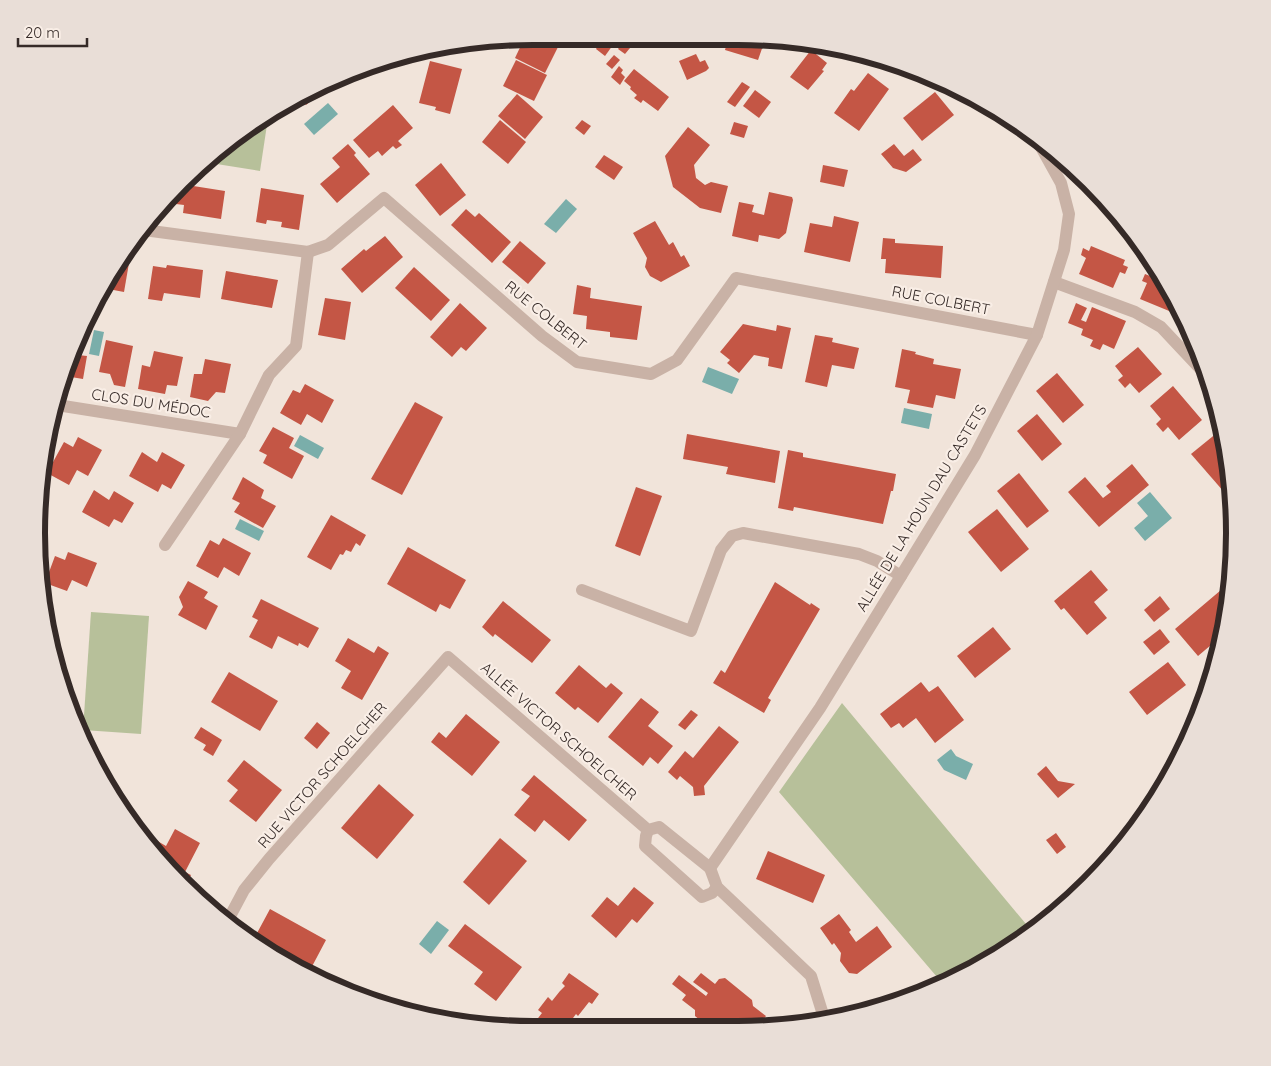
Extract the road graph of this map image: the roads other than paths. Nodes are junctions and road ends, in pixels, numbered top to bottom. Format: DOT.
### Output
graph roads {
  1 [pos="1045,154"];
  2 [pos="150,231"];
  3 [pos="308,252"];
  4 [pos="1054,282"];
  5 [pos="1037,335"];
  6 [pos="1196,364"];
  7 [pos="62,406"];
  8 [pos="240,434"];
  9 [pos="165,545"];
  10 [pos="901,576"];
  11 [pos="582,590"];
  12 [pos="448,657"];
  13 [pos="648,830"];
  14 [pos="710,868"];
  15 [pos="717,887"];
  16 [pos="230,916"];
  17 [pos="823,1014"];
  1 -- 4 [label="street, ALLÉE DE LA HOUN DAU CASTETS"];
  2 -- 3 [label="street"];
  3 -- 5 [label="street, RUE COLBERT"];
  3 -- 8 [label="street"];
  4 -- 5 [label="street, ALLÉE DE LA HOUN DAU CASTETS"];
  4 -- 6 [label="street"];
  5 -- 10 [label="street, ALLÉE DE LA HOUN DAU CASTETS"];
  7 -- 8 [label="street, CLOS DU MÉDOC"];
  8 -- 9 [label="street"];
  10 -- 11 [label="street"];
  10 -- 14 [label="street, ALLÉE DE LA HOUN DAU CASTETS"];
  12 -- 13 [label="street, ALLÉE VICTOR SCHOELCHER"];
  12 -- 16 [label="street, RUE VICTOR SCHOELCHER"];
  13 -- 14 [label="street, ALLÉE VICTOR SCHOELCHER"];
  13 -- 15 [label="street"];
  14 -- 15 [label="street"];
  15 -- 17 [label="street"];
}
